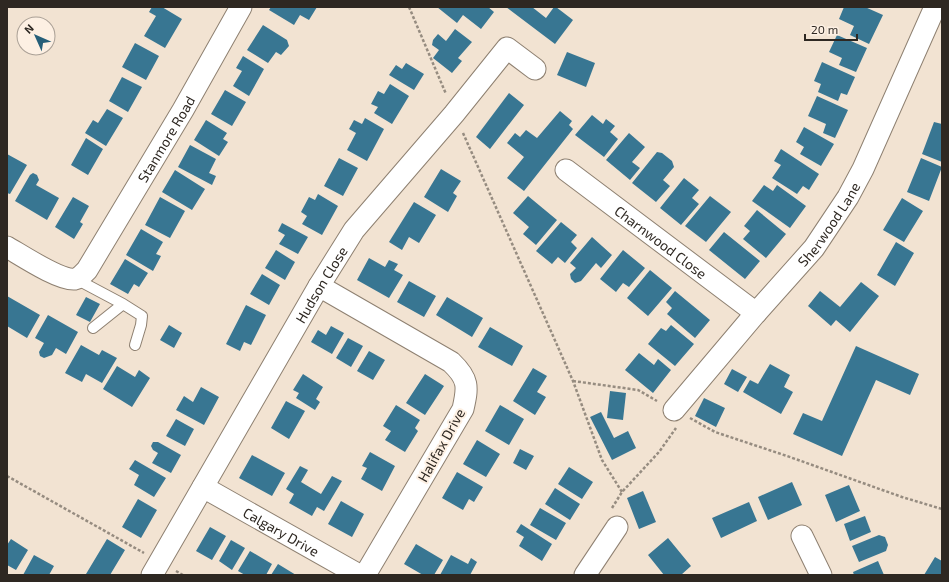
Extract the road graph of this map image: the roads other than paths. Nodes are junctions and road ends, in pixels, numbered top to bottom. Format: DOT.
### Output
graph roads {
  1 [pos="241,7"];
  2 [pos="935,7"];
  3 [pos="535,69"];
  4 [pos="566,170"];
  5 [pos="7,247"];
  6 [pos="82,274"];
  7 [pos="319,286"];
  8 [pos="123,304"];
  9 [pos="756,313"];
  10 [pos="93,328"];
  11 [pos="135,345"];
  12 [pos="674,410"];
  13 [pos="203,488"];
  14 [pos="617,527"];
  15 [pos="802,536"];
  16 [pos="156,568"];
  17 [pos="359,575"];
  18 [pos="365,575"];
  19 [pos="585,575"];
  20 [pos="821,575"];
  1 -- 6 [label="street, Stanmore Road"];
  2 -- 9 [label="street, Sherwood Lane"];
  3 -- 7 [label="street, Hudson Close"];
  4 -- 9 [label="street, Charnwood Close"];
  5 -- 6 [label="street"];
  6 -- 8 [label="lane"];
  7 -- 13 [label="street, Hudson Close"];
  7 -- 18 [label="street, Halifax Drive"];
  8 -- 10 [label="lane"];
  8 -- 11 [label="lane"];
  9 -- 12 [label="street, Sherwood Lane"];
  13 -- 16 [label="street, Hudson Close"];
  13 -- 17 [label="street, Calgary Drive"];
  14 -- 19 [label="street"];
  15 -- 20 [label="street"];
}
